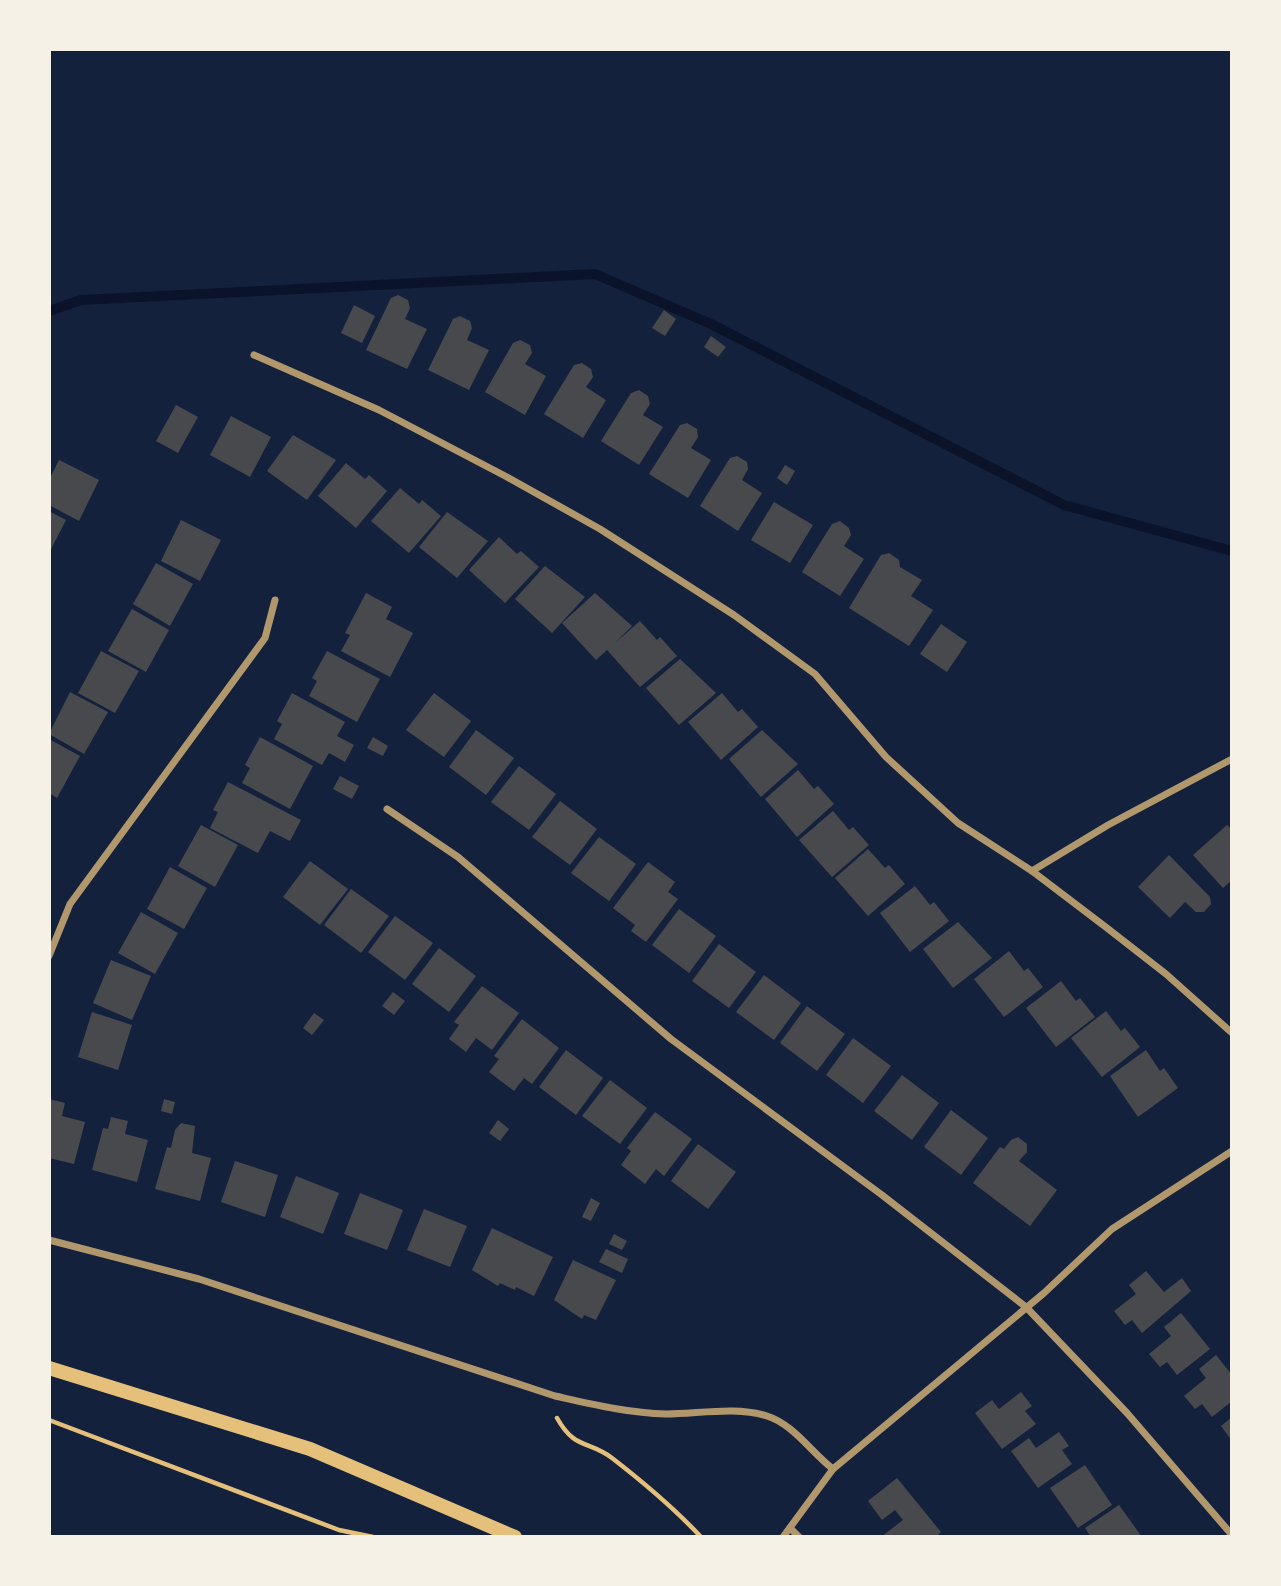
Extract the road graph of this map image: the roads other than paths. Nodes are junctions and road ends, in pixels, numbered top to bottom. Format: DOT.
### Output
graph roads {
  1 [pos="254,355"];
  2 [pos="275,600"];
  3 [pos="1232,760"];
  4 [pos="387,808"];
  5 [pos="1032,872"];
  6 [pos="49,956"];
  7 [pos="1232,1033"];
  8 [pos="1232,1151"];
  9 [pos="49,1240"];
  10 [pos="1026,1307"];
  11 [pos="49,1368"];
  12 [pos="833,1469"];
  13 [pos="790,1528"];
  14 [pos="1232,1535"];
  15 [pos="515,1537"];
  16 [pos="783,1537"];
  17 [pos="799,1537"];
  1 -- 5 [label="street"];
  2 -- 6 [label="street"];
  3 -- 5 [label="street"];
  4 -- 10 [label="street"];
  5 -- 7 [label="street"];
  8 -- 10 [label="street"];
  9 -- 12 [label="street"];
  10 -- 12 [label="street"];
  10 -- 14 [label="street"];
  11 -- 15 [label="main road"];
  12 -- 13 [label="street"];
  13 -- 16 [label="street"];
  13 -- 17 [label="street"];
}
